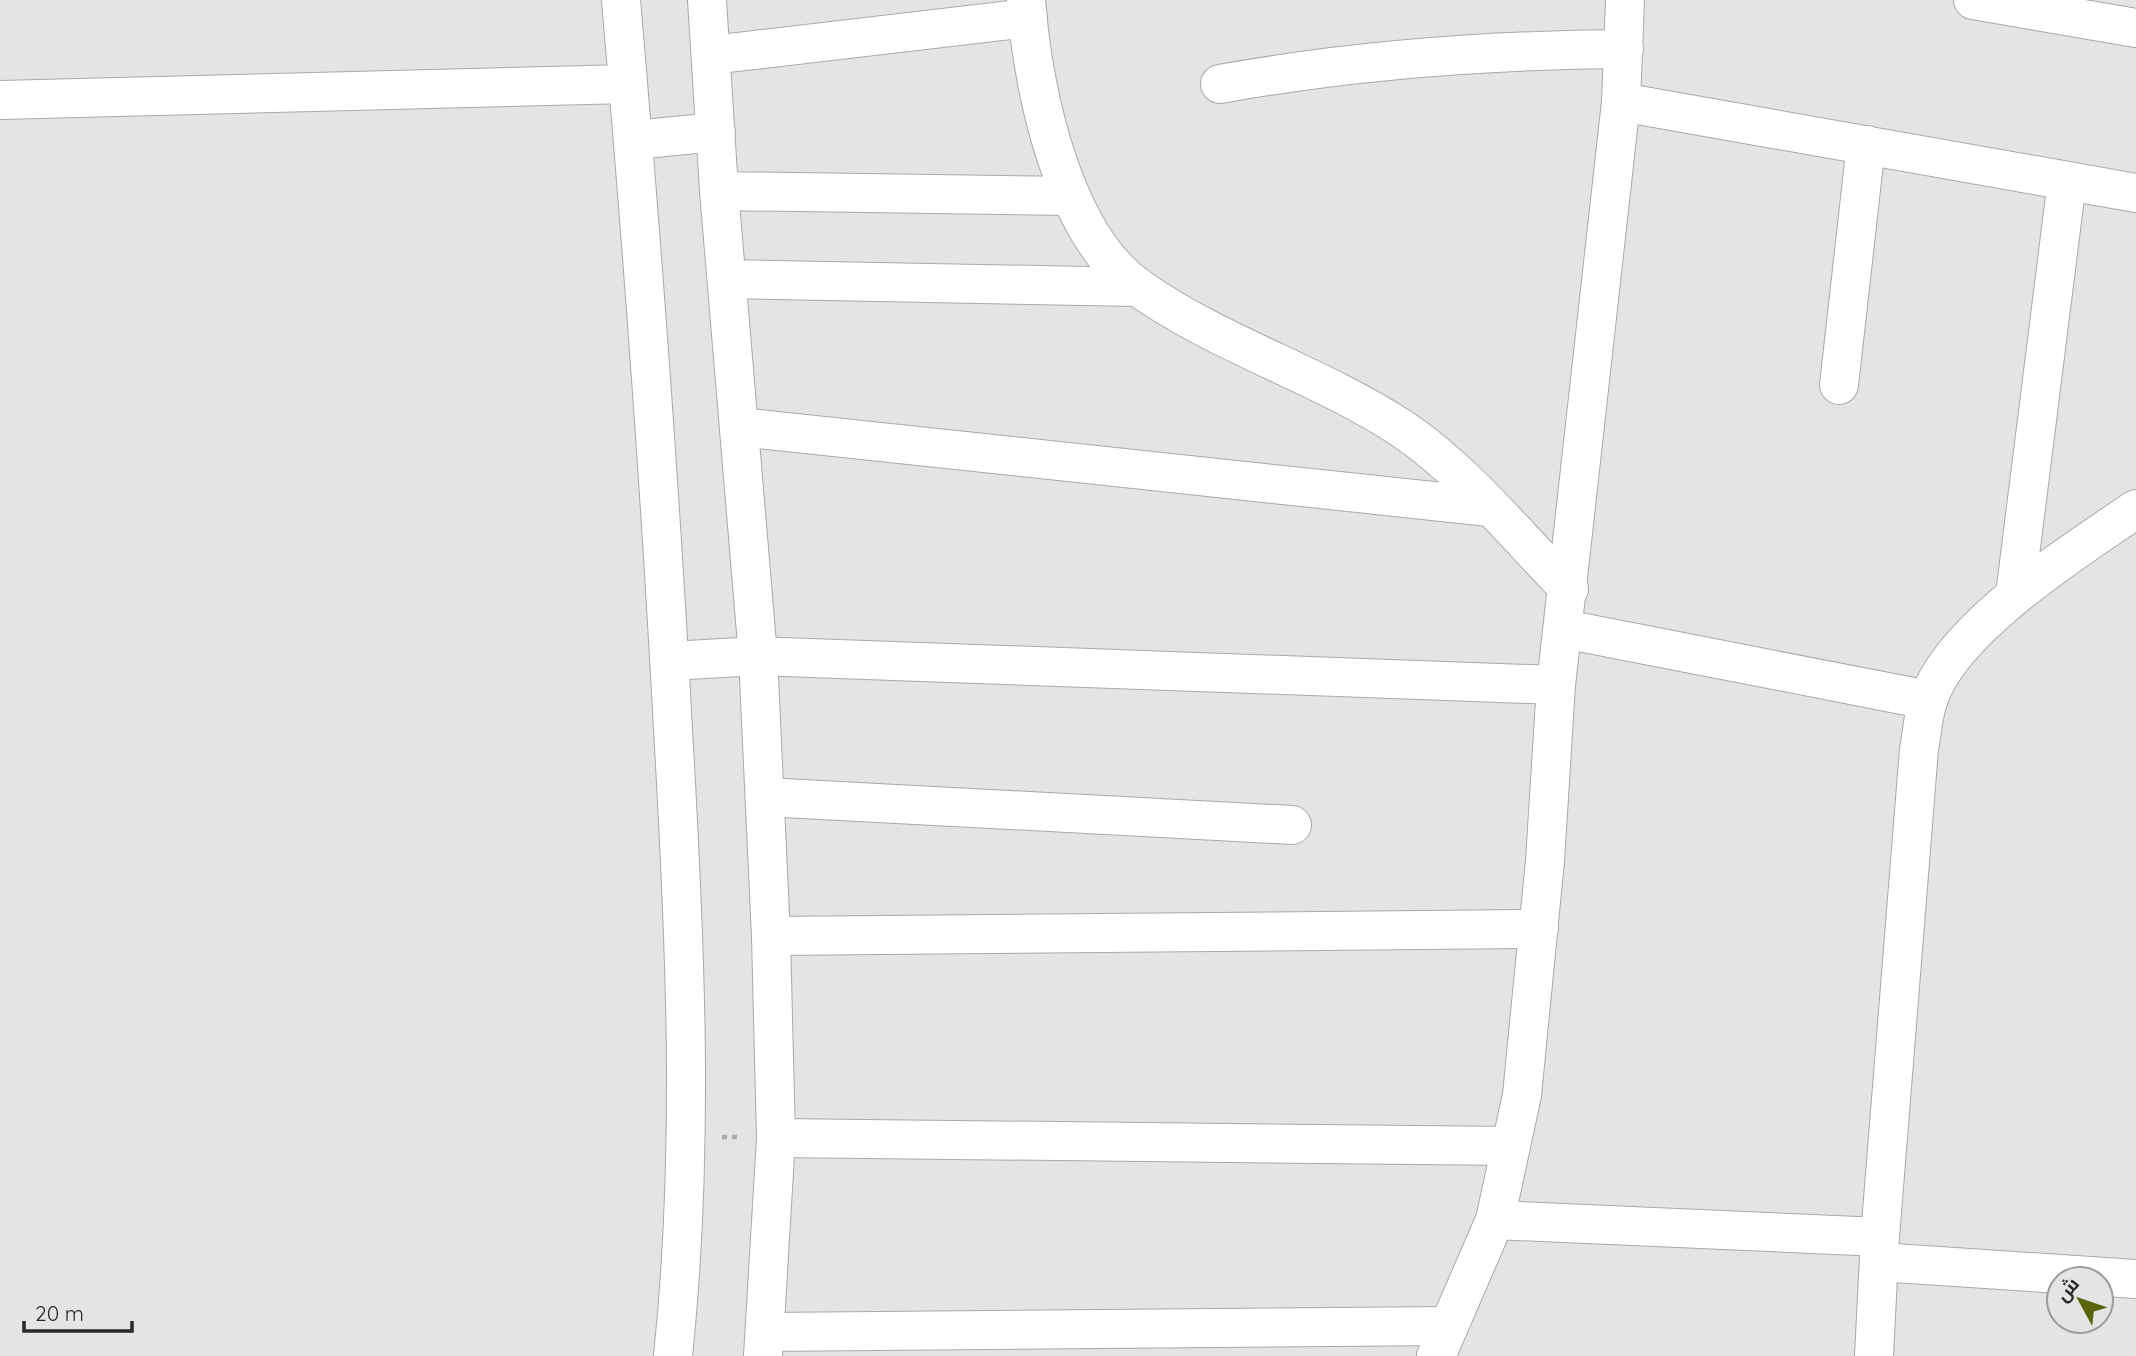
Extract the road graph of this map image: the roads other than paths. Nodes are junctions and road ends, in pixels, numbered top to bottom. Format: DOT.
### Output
graph roads {
  1 [pos="621,0"];
  2 [pos="707,0"];
  3 [pos="1625,0"];
  4 [pos="1973,0"];
  5 [pos="1027,9"];
  6 [pos="2136,28"];
  7 [pos="1624,49"];
  8 [pos="711,55"];
  9 [pos="1220,84"];
  10 [pos="628,85"];
  11 [pos="0,100"];
  12 [pos="1621,102"];
  13 [pos="716,131"];
  14 [pos="634,139"];
  15 [pos="1866,145"];
  16 [pos="2067,181"];
  17 [pos="719,191"];
  18 [pos="2136,193"];
  19 [pos="1071,196"];
  20 [pos="727,279"];
  21 [pos="1138,287"];
  22 [pos="1839,385"];
  23 [pos="740,427"];
  24 [pos="1489,507"];
  25 [pos="2136,509"];
  26 [pos="1569,589"];
  27 [pos="2015,595"];
  28 [pos="1564,629"];
  29 [pos="758,656"];
  30 [pos="670,661"];
  31 [pos="1556,685"];
  32 [pos="1928,700"];
  33 [pos="765,797"];
  34 [pos="1292,825"];
  35 [pos="1539,929"];
  36 [pos="771,936"];
  37 [pos="776,1138"];
  38 [pos="1511,1146"];
  39 [pos="1495,1220"];
  40 [pos="1879,1249"];
  41 [pos="2136,1279"];
  42 [pos="1442,1341"];
  43 [pos="764,1344"];
  44 [pos="673,1356"];
  45 [pos="1874,1356"];
  1 -- 10 [label="street"];
  2 -- 8 [label="street"];
  3 -- 7 [label="street"];
  4 -- 6 [label="street"];
  5 -- 8 [label="street"];
  5 -- 19 [label="street"];
  7 -- 9 [label="street"];
  7 -- 12 [label="street"];
  8 -- 13 [label="street"];
  10 -- 11 [label="street"];
  10 -- 14 [label="street"];
  12 -- 15 [label="street"];
  12 -- 26 [label="street"];
  13 -- 14 [label="street"];
  13 -- 17 [label="street"];
  14 -- 30 [label="street"];
  15 -- 16 [label="street"];
  15 -- 22 [label="street"];
  16 -- 18 [label="street"];
  16 -- 27 [label="street"];
  17 -- 19 [label="street"];
  17 -- 20 [label="street"];
  19 -- 21 [label="street"];
  20 -- 21 [label="street"];
  20 -- 23 [label="street"];
  21 -- 24 [label="street"];
  23 -- 24 [label="street"];
  23 -- 29 [label="street"];
  24 -- 26 [label="street"];
  25 -- 27 [label="street"];
  26 -- 28 [label="street"];
  27 -- 32 [label="street"];
  28 -- 31 [label="street"];
  28 -- 32 [label="street"];
  29 -- 30 [label="street"];
  29 -- 31 [label="street"];
  29 -- 33 [label="street"];
  30 -- 44 [label="street"];
  31 -- 35 [label="street"];
  32 -- 40 [label="street"];
  33 -- 34 [label="street"];
  33 -- 36 [label="street"];
  35 -- 36 [label="street"];
  35 -- 38 [label="street"];
  36 -- 37 [label="street"];
  37 -- 38 [label="street"];
  37 -- 43 [label="street"];
  38 -- 39 [label="street"];
  39 -- 40 [label="street"];
  39 -- 42 [label="street"];
  40 -- 41 [label="street"];
  40 -- 45 [label="street"];
  42 -- 43 [label="street"];
}
